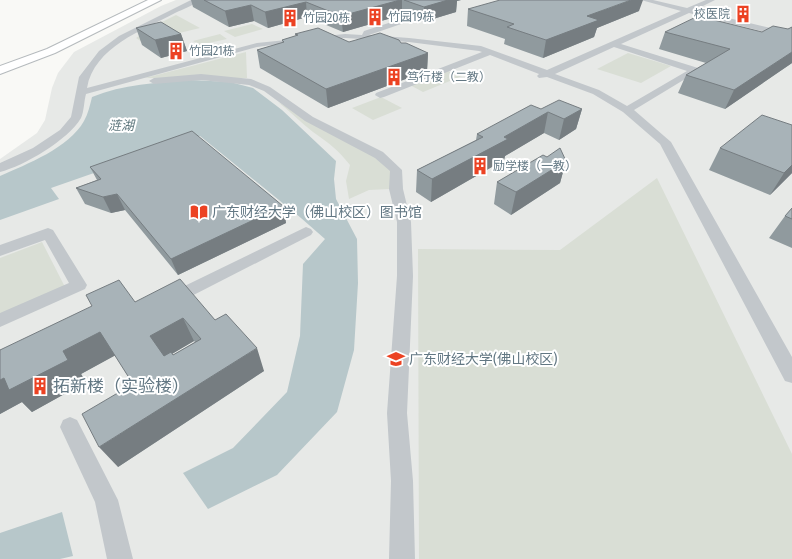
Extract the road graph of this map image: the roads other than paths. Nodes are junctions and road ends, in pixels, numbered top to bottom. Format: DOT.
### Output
graph roads {
  1 [pos="141,0"];
  2 [pos="156,0"];
  3 [pos="196,0"];
  4 [pos="644,0"];
  5 [pos="712,0"];
  6 [pos="689,10"];
  7 [pos="404,20"];
  8 [pos="364,37"];
  9 [pos="792,38"];
  10 [pos="613,44"];
  11 [pos="490,52"];
  12 [pos="0,65"];
  13 [pos="428,66"];
  14 [pos="0,70"];
  15 [pos="441,71"];
  16 [pos="541,77"];
  17 [pos="114,84"];
  18 [pos="82,92"];
  19 [pos="380,95"];
  20 [pos="627,110"];
  21 [pos="0,168"];
  22 [pos="306,232"];
  23 [pos="0,251"];
  24 [pos="158,306"];
  25 [pos="0,320"];
  26 [pos="792,375"];
  27 [pos="70,427"];
  28 [pos="120,558"];
  29 [pos="402,559"];
  1 -- 12 [label="highway"];
  2 -- 14 [label="highway"];
  3 -- 18 [label="street"];
  4 -- 6 [label="street"];
  5 -- 6 [label="street"];
  6 -- 9 [label="street"];
  6 -- 10 [label="street"];
  7 -- 8 [label="street"];
  8 -- 11 [label="street"];
  8 -- 17 [label="street"];
  10 -- 16 [label="street"];
  10 -- 20 [label="street"];
  11 -- 15 [label="street"];
  11 -- 16 [label="street"];
  13 -- 15 [label="street"];
  15 -- 19 [label="street"];
  16 -- 20 [label="street"];
  17 -- 18 [label="street"];
  17 -- 29 [label="street"];
  18 -- 21 [label="street"];
  20 -- 26 [label="street"];
  22 -- 24 [label="street"];
  23 -- 25 [label="street"];
  27 -- 28 [label="street"];
}
